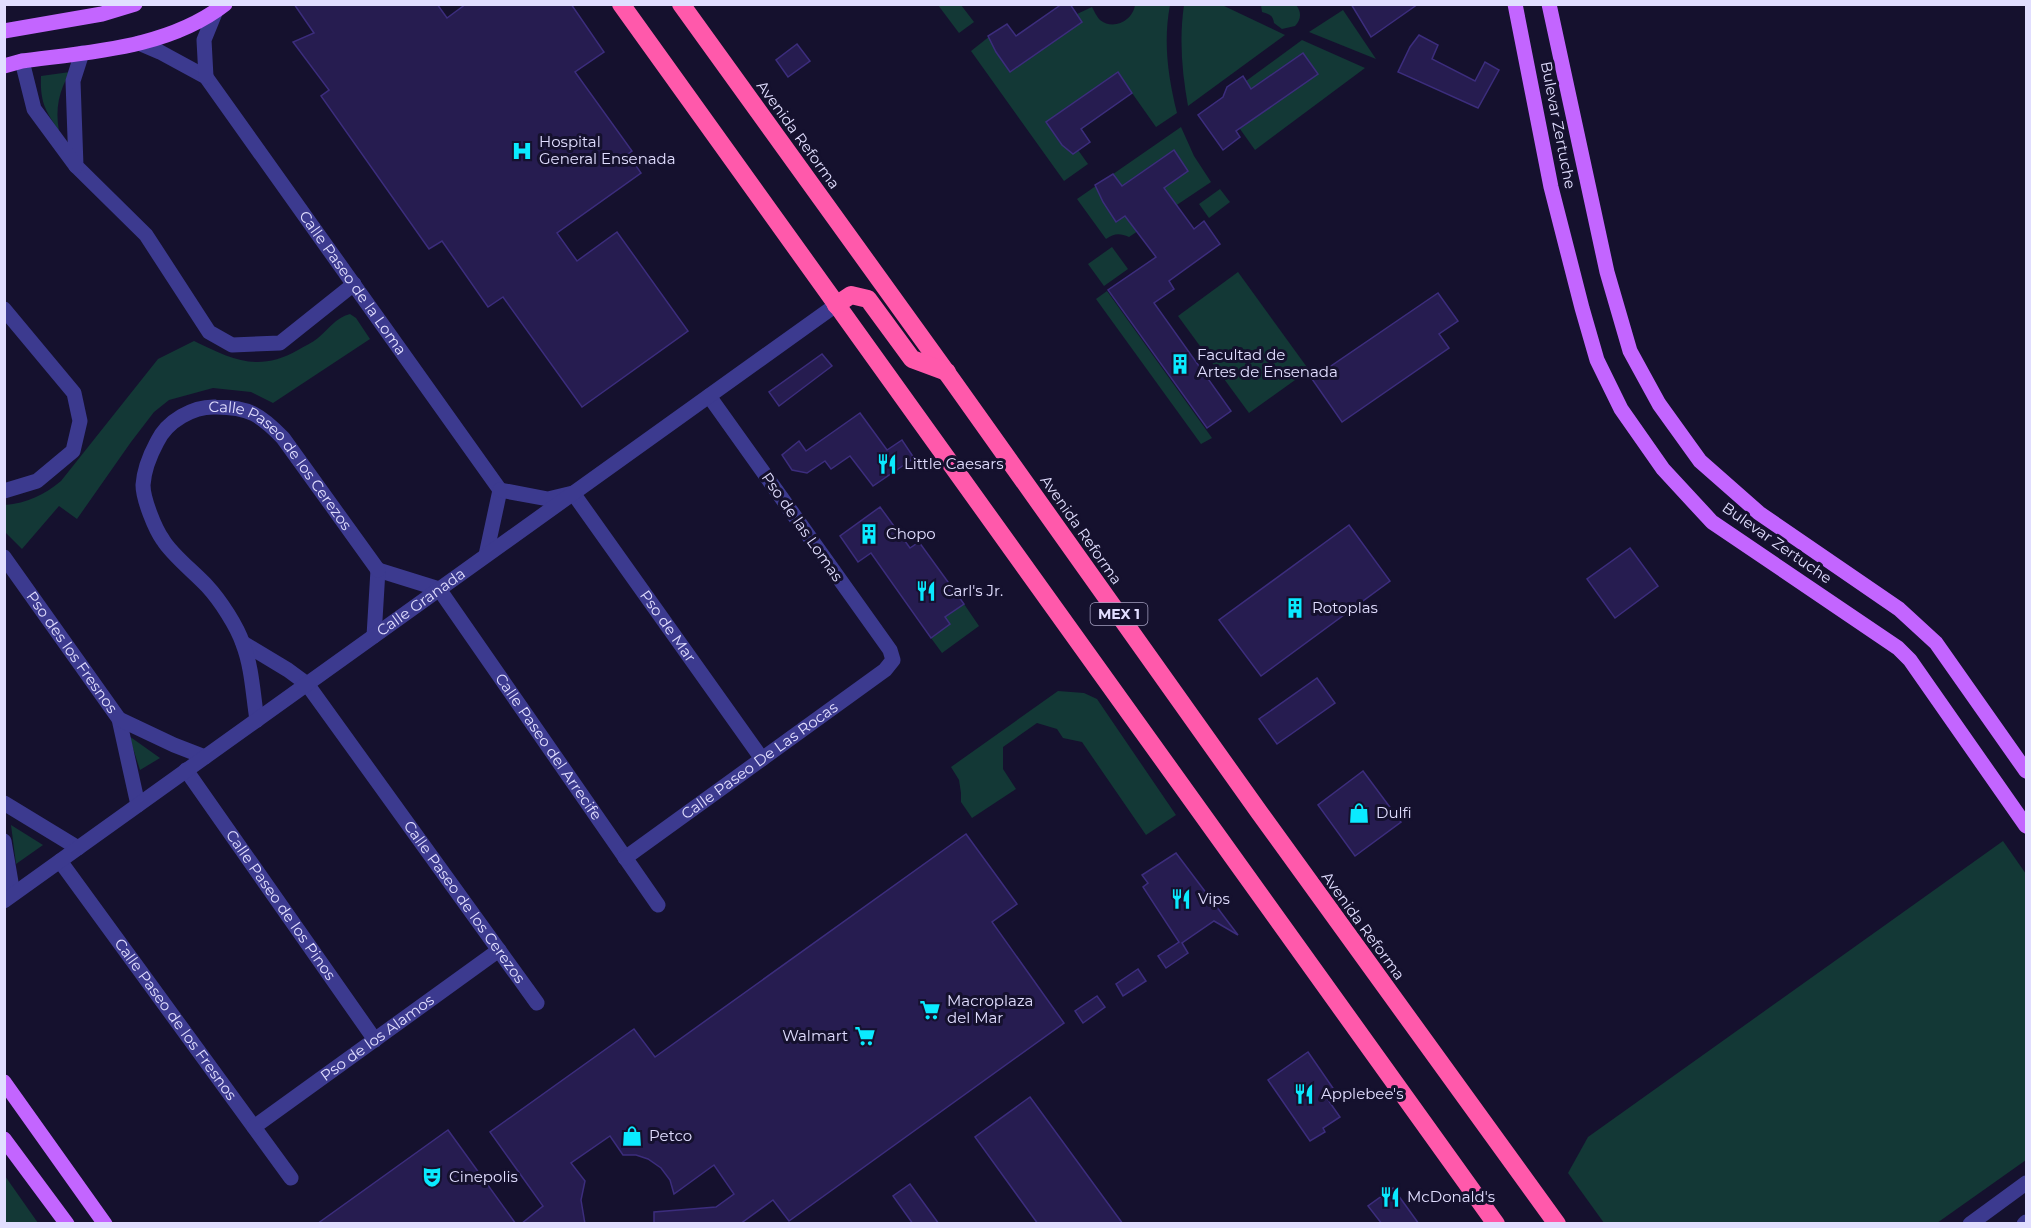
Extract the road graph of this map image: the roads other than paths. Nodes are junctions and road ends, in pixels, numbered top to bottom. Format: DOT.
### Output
graph roads {
  1 [pos="135,4"];
  2 [pos="621,4"];
  3 [pos="681,4"];
  4 [pos="1515,4"];
  5 [pos="1549,4"];
  6 [pos="220,9"];
  7 [pos="4,31"];
  8 [pos="139,43"];
  9 [pos="82,53"];
  10 [pos="22,61"];
  11 [pos="4,66"];
  12 [pos="206,77"];
  13 [pos="76,166"];
  14 [pos="354,284"];
  15 [pos="836,305"];
  16 [pos="4,309"];
  17 [pos="947,372"];
  18 [pos="709,396"];
  19 [pos="500,490"];
  20 [pos="4,491"];
  21 [pos="573,494"];
  22 [pos="486,555"];
  23 [pos="4,557"];
  24 [pos="378,570"];
  25 [pos="439,589"];
  26 [pos="374,636"];
  27 [pos="243,644"];
  28 [pos="893,660"];
  29 [pos="307,684"];
  30 [pos="119,719"];
  31 [pos="257,720"];
  32 [pos="205,757"];
  33 [pos="762,759"];
  34 [pos="186,770"];
  35 [pos="2026,771"];
  36 [pos="4,803"];
  37 [pos="138,805"];
  38 [pos="2026,826"];
  39 [pos="4,841"];
  40 [pos="78,848"];
  41 [pos="625,858"];
  42 [pos="60,861"];
  43 [pos="9,898"];
  44 [pos="658,905"];
  45 [pos="499,950"];
  46 [pos="537,1003"];
  47 [pos="375,1040"];
  48 [pos="4,1082"];
  49 [pos="254,1127"];
  50 [pos="4,1139"];
  51 [pos="291,1178"];
  52 [pos="2026,1183"];
  53 [pos="67,1224"];
  54 [pos="105,1224"];
  55 [pos="1496,1224"];
  56 [pos="1557,1224"];
  57 [pos="1970,1224"];
  1 -- 7 [label="main road"];
  2 -- 15 [label="highway, MEX 1"];
  3 -- 17 [label="highway, Avenida Reforma / MEX 1"];
  4 -- 38 [label="main road, Bulevar Zertuche"];
  5 -- 35 [label="main road, Bulevar Zertuche"];
  6 -- 8 [label="main road"];
  6 -- 12 [label="street"];
  8 -- 9 [label="main road"];
  8 -- 12 [label="street, Calle Paseo de la Loma"];
  9 -- 10 [label="main road"];
  9 -- 13 [label="street"];
  10 -- 11 [label="main road"];
  10 -- 13 [label="street"];
  12 -- 14 [label="street, Calle Paseo de la Loma"];
  13 -- 14 [label="street"];
  14 -- 19 [label="street, Calle Paseo de la Loma"];
  15 -- 17 [label="highway"];
  15 -- 18 [label="street, Calle Granada"];
  15 -- 55 [label="highway, MEX 1"];
  16 -- 20 [label="street"];
  17 -- 56 [label="highway, Avenida Reforma / MEX 1"];
  18 -- 21 [label="street, Calle Granada"];
  18 -- 28 [label="street, Pso de las Lomas"];
  19 -- 21 [label="street"];
  19 -- 22 [label="street"];
  21 -- 22 [label="street, Calle Granada"];
  21 -- 33 [label="street, Pso de Mar"];
  22 -- 25 [label="street, Calle Granada"];
  23 -- 30 [label="street, Pso des los Fresnos"];
  24 -- 25 [label="street"];
  24 -- 26 [label="street"];
  24 -- 27 [label="street, Calle Paseo de los Cerezos"];
  25 -- 26 [label="street, Calle Granada"];
  25 -- 41 [label="street, Calle Paseo del Arrecife"];
  26 -- 29 [label="street, Calle Granada"];
  27 -- 29 [label="street"];
  27 -- 31 [label="street"];
  28 -- 33 [label="street, Calle Paseo De Las Rocas"];
  29 -- 31 [label="street, Calle Granada"];
  29 -- 45 [label="street, Calle Paseo de los Cerezos"];
  30 -- 32 [label="street"];
  30 -- 37 [label="street"];
  31 -- 32 [label="street, Calle Granada"];
  32 -- 34 [label="street, Calle Granada"];
  33 -- 41 [label="street, Calle Paseo De Las Rocas"];
  34 -- 37 [label="street, Calle Granada"];
  34 -- 47 [label="street, Calle Paseo de los Pinos"];
  36 -- 40 [label="street"];
  37 -- 40 [label="street, Calle Granada"];
  39 -- 43 [label="street"];
  40 -- 42 [label="street, Calle Granada"];
  41 -- 44 [label="street, Calle Paseo del Arrecife"];
  42 -- 43 [label="street, Calle Granada"];
  42 -- 49 [label="street, Calle Paseo de los Fresnos"];
  45 -- 46 [label="street, Calle Paseo de los Cerezos"];
  45 -- 47 [label="street, Pso de los Alamos"];
  47 -- 49 [label="street, Pso de los Alamos"];
  48 -- 54 [label="main road"];
  49 -- 51 [label="street, Calle Paseo de los Fresnos"];
  50 -- 53 [label="main road"];
  52 -- 57 [label="street"];
}
